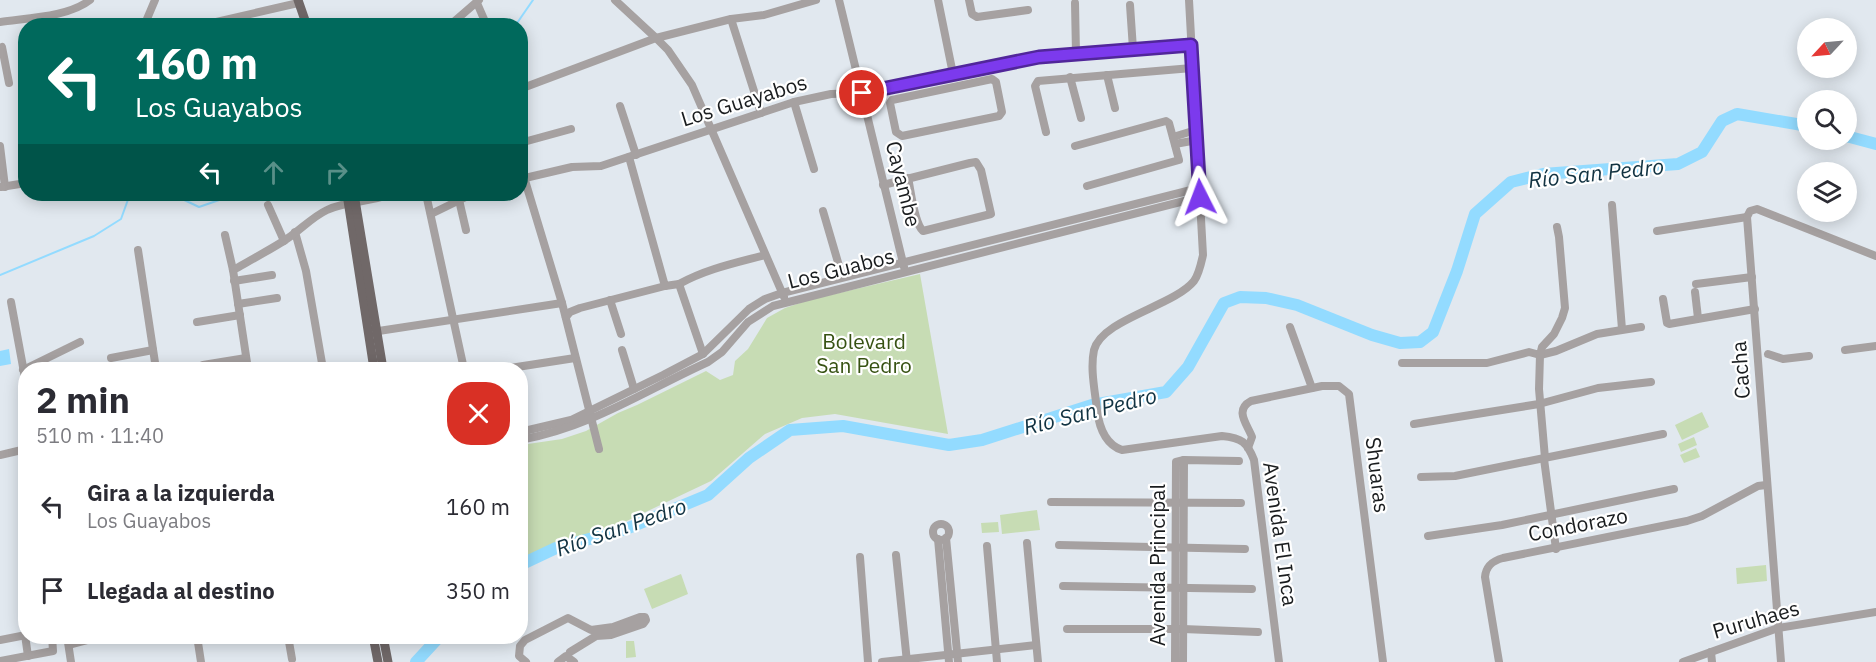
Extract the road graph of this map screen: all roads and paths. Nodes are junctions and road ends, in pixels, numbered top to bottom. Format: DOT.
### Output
graph roads {
  1 [pos="90,0"];
  2 [pos="155,0"];
  3 [pos="615,0"];
  4 [pos="816,0"];
  5 [pos="839,0"];
  6 [pos="938,0"];
  7 [pos="969,0"];
  8 [pos="1189,0"];
  9 [pos="300,1"];
  10 [pos="478,1"];
  11 [pos="1075,3"];
  12 [pos="1130,5"];
  13 [pos="1028,10"];
  14 [pos="24,18"];
  15 [pos="147,18"];
  16 [pos="231,18"];
  17 [pos="305,18"];
  18 [pos="308,18"];
  19 [pos="459,18"];
  20 [pos="484,18"];
  21 [pos="18,19"];
  22 [pos="731,19"];
  23 [pos="0,22"];
  24 [pos="656,38"];
  25 [pos="1191,45"];
  26 [pos="0,48"];
  27 [pos="1133,49"];
  28 [pos="1076,54"];
  29 [pos="1192,68"];
  30 [pos="953,74"];
  31 [pos="1107,75"];
  32 [pos="943,76"];
  33 [pos="1070,77"];
  34 [pos="9,83"];
  35 [pos="528,86"];
  36 [pos="945,88"];
  37 [pos="862,93"];
  38 [pos="794,102"];
  39 [pos="620,106"];
  40 [pos="1115,108"];
  41 [pos="761,114"];
  42 [pos="1081,118"];
  43 [pos="571,129"];
  44 [pos="712,129"];
  45 [pos="1196,130"];
  46 [pos="1046,132"];
  47 [pos="1197,140"];
  48 [pos="528,141"];
  49 [pos="1174,141"];
  50 [pos="0,146"];
  51 [pos="1075,146"];
  52 [pos="632,156"];
  53 [pos="814,169"];
  54 [pos="528,177"];
  55 [pos="908,178"];
  56 [pos="18,184"];
  57 [pos="883,185"];
  58 [pos="1087,186"];
  59 [pos="2,187"];
  60 [pos="528,188"];
  61 [pos="1199,193"];
  62 [pos="345,201"];
  63 [pos="351,201"];
  64 [pos="427,201"];
  65 [pos="457,201"];
  66 [pos="459,201"];
  67 [pos="268,205"];
  68 [pos="1612,205"];
  69 [pos="823,211"];
  70 [pos="430,214"];
  71 [pos="1747,217"];
  72 [pos="1557,227"];
  73 [pos="466,230"];
  74 [pos="1657,231"];
  75 [pos="295,232"];
  76 [pos="225,235"];
  77 [pos="284,241"];
  78 [pos="138,250"];
  79 [pos="765,255"];
  80 [pos="1876,256"];
  81 [pos="903,262"];
  82 [pos="233,270"];
  83 [pos="905,271"];
  84 [pos="272,275"];
  85 [pos="842,276"];
  86 [pos="1752,277"];
  87 [pos="234,281"];
  88 [pos="679,284"];
  89 [pos="665,286"];
  90 [pos="782,293"];
  91 [pos="277,298"];
  92 [pos="1664,299"];
  93 [pos="610,300"];
  94 [pos="11,302"];
  95 [pos="786,302"];
  96 [pos="562,303"];
  97 [pos="238,304"];
  98 [pos="1755,309"];
  99 [pos="240,315"];
  100 [pos="566,317"];
  101 [pos="1698,318"];
  102 [pos="454,319"];
  103 [pos="197,322"];
  104 [pos="1290,327"];
  105 [pos="1641,327"];
  106 [pos="1622,329"];
  107 [pos="372,332"];
  108 [pos="621,334"];
  109 [pos="80,342"];
  110 [pos="1876,346"];
  111 [pos="153,350"];
  112 [pos="622,350"];
  113 [pos="1845,350"];
  114 [pos="1763,353"];
  115 [pos="703,354"];
  116 [pos="1540,355"];
  117 [pos="1809,356"];
  118 [pos="111,358"];
  119 [pos="246,358"];
  120 [pos="575,358"];
  121 [pos="22,362"];
  122 [pos="39,362"];
  123 [pos="155,362"];
  124 [pos="224,362"];
  125 [pos="247,362"];
  126 [pos="322,362"];
  127 [pos="374,362"];
  128 [pos="381,362"];
  129 [pos="463,362"];
  130 [pos="1402,363"];
  131 [pos="528,365"];
  132 [pos="1651,382"];
  133 [pos="1312,388"];
  134 [pos="634,389"];
  135 [pos="1539,404"];
  136 [pos="590,415"];
  137 [pos="1414,424"];
  138 [pos="528,430"];
  139 [pos="1663,434"];
  140 [pos="528,438"];
  141 [pos="599,448"];
  142 [pos="1248,448"];
  143 [pos="18,451"];
  144 [pos="0,455"];
  145 [pos="1544,459"];
  146 [pos="1239,461"];
  147 [pos="1421,477"];
  148 [pos="1766,485"];
  149 [pos="1674,489"];
  150 [pos="1051,502"];
  151 [pos="1180,503"];
  152 [pos="1241,503"];
  153 [pos="1550,514"];
  154 [pos="1428,536"];
  155 [pos="942,539"];
  156 [pos="1027,543"];
  157 [pos="1059,545"];
  158 [pos="987,546"];
  159 [pos="1180,548"];
  160 [pos="1245,549"];
  161 [pos="1556,549"];
  162 [pos="896,555"];
  163 [pos="860,557"];
  164 [pos="1063,586"];
  165 [pos="1180,588"];
  166 [pos="1252,589"];
  167 [pos="1876,612"];
  168 [pos="1778,628"];
  169 [pos="1067,629"];
  170 [pos="1179,629"];
  171 [pos="1258,632"];
  172 [pos="18,636"];
  173 [pos="528,638"];
  174 [pos="0,640"];
  175 [pos="26,644"];
  176 [pos="52,644"];
  177 [pos="69,644"];
  178 [pos="198,644"];
  179 [pos="289,644"];
  180 [pos="522,644"];
  181 [pos="1036,645"];
  182 [pos="996,650"];
  183 [pos="570,652"];
  184 [pos="1711,652"];
  185 [pos="380,655"];
  186 [pos="28,656"];
  187 [pos="952,656"];
  188 [pos="292,658"];
  189 [pos="518,659"];
  190 [pos="907,660"];
  191 [pos="0,661"];
  192 [pos="1688,661"];
  193 [pos="71,662"];
  194 [pos="201,662"];
  195 [pos="388,662"];
  196 [pos="526,662"];
  197 [pos="558,662"];
  198 [pos="574,662"];
  199 [pos="868,662"];
  200 [pos="882,662"];
  201 [pos="958,662"];
  202 [pos="997,662"];
  203 [pos="1038,662"];
  204 [pos="1175,662"];
  205 [pos="1183,662"];
  206 [pos="1279,662"];
  207 [pos="1383,662"];
  208 [pos="1499,662"];
  209 [pos="1712,662"];
  210 [pos="1781,662"];
  1 -- 14 [label="street"];
  2 -- 15 [label="street"];
  3 -- 24 [label="street"];
  4 -- 22 [label="street"];
  5 -- 37 [label="street, Cayambe"];
  6 -- 30 [label="street"];
  7 -- 13 [label="street"];
  8 -- 25 [label="street, Avenida El Inca"];
  9 -- 16 [label="street"];
  9 -- 17 [label="main road"];
  9 -- 18 [label="main road"];
  10 -- 19 [label="street"];
  10 -- 20 [label="street"];
  11 -- 28 [label="street"];
  12 -- 27 [label="street"];
  21 -- 23 [label="street"];
  22 -- 24 [label="street"];
  22 -- 41 [label="street"];
  24 -- 35 [label="street"];
  24 -- 44 [label="street"];
  25 -- 27 [label="street, Los Guayabos"];
  25 -- 29 [label="street, Avenida El Inca"];
  26 -- 34 [label="street"];
  27 -- 28 [label="street, Los Guayabos"];
  28 -- 30 [label="street, Los Guayabos"];
  29 -- 31 [label="street"];
  29 -- 45 [label="street, Avenida El Inca"];
  30 -- 32 [label="street, Los Guayabos"];
  31 -- 33 [label="street"];
  31 -- 40 [label="street"];
  32 -- 36 [label="street"];
  32 -- 37 [label="street, Los Guayabos"];
  33 -- 42 [label="street"];
  33 -- 46 [label="street"];
  36 -- 36 [label="street"];
  37 -- 38 [label="street, Los Guayabos"];
  37 -- 57 [label="street, Cayambe"];
  38 -- 41 [label="street, Los Guayabos"];
  38 -- 53 [label="street"];
  39 -- 52 [label="street"];
  41 -- 44 [label="street, Los Guayabos"];
  43 -- 48 [label="street"];
  44 -- 52 [label="street, Los Guayabos"];
  44 -- 79 [label="street"];
  45 -- 47 [label="street, Avenida El Inca"];
  45 -- 49 [label="street"];
  47 -- 49 [label="street"];
  47 -- 61 [label="street, Avenida El Inca"];
  49 -- 51 [label="street"];
  49 -- 58 [label="street"];
  50 -- 59 [label="street"];
  52 -- 54 [label="street, Los Guayabos"];
  52 -- 89 [label="street"];
  55 -- 55 [label="street"];
  55 -- 57 [label="street"];
  56 -- 59 [label="street"];
  57 -- 81 [label="street, Cayambe"];
  60 -- 96 [label="street"];
  61 -- 81 [label="street, Los Guabos"];
  61 -- 83 [label="street, Los Guabos"];
  61 -- 142 [label="street, Avenida El Inca"];
  62 -- 75 [label="street"];
  63 -- 107 [label="main road"];
  64 -- 70 [label="street"];
  65 -- 70 [label="street"];
  66 -- 73 [label="street"];
  67 -- 77 [label="street"];
  68 -- 106 [label="street"];
  69 -- 85 [label="street"];
  70 -- 102 [label="street"];
  71 -- 74 [label="street"];
  71 -- 80 [label="street"];
  71 -- 86 [label="street, Cacha"];
  72 -- 116 [label="street"];
  75 -- 77 [label="street"];
  75 -- 126 [label="street"];
  76 -- 82 [label="street"];
  77 -- 82 [label="street"];
  78 -- 111 [label="street"];
  79 -- 88 [label="street"];
  79 -- 90 [label="street"];
  81 -- 83 [label="street, Cayambe"];
  81 -- 85 [label="street, Los Guabos"];
  82 -- 87 [label="street"];
  83 -- 95 [label="street, Los Guabos"];
  84 -- 87 [label="street"];
  85 -- 90 [label="street, Los Guabos"];
  86 -- 98 [label="street, Cacha"];
  86 -- 101 [label="street"];
  87 -- 97 [label="street"];
  88 -- 89 [label="street"];
  88 -- 115 [label="street"];
  89 -- 93 [label="street"];
  90 -- 95 [label="street"];
  90 -- 115 [label="street, Los Guabos"];
  91 -- 97 [label="street"];
  92 -- 101 [label="street"];
  93 -- 100 [label="street"];
  93 -- 108 [label="street"];
  94 -- 121 [label="street"];
  95 -- 136 [label="street, Los Guabos"];
  96 -- 100 [label="street"];
  96 -- 102 [label="street"];
  97 -- 99 [label="street"];
  98 -- 101 [label="street"];
  98 -- 114 [label="street, Cacha"];
  99 -- 103 [label="street"];
  99 -- 119 [label="street"];
  100 -- 120 [label="street"];
  102 -- 107 [label="street"];
  102 -- 129 [label="street"];
  104 -- 133 [label="street"];
  105 -- 106 [label="street"];
  106 -- 116 [label="street"];
  107 -- 127 [label="main road"];
  107 -- 128 [label="main road"];
  109 -- 122 [label="street"];
  110 -- 113 [label="street"];
  111 -- 118 [label="street"];
  111 -- 123 [label="street"];
  112 -- 134 [label="street"];
  114 -- 117 [label="street"];
  114 -- 148 [label="street, Cacha"];
  115 -- 134 [label="street, Los Guabos"];
  116 -- 130 [label="street"];
  116 -- 135 [label="street"];
  119 -- 124 [label="street"];
  119 -- 125 [label="street"];
  120 -- 131 [label="street"];
  120 -- 136 [label="street"];
  132 -- 135 [label="street"];
  133 -- 142 [label="street, Shuaras"];
  133 -- 207 [label="street, Shuaras"];
  134 -- 136 [label="street, Los Guabos"];
  135 -- 137 [label="street"];
  135 -- 145 [label="street"];
  136 -- 138 [label="street, Los Guabos"];
  136 -- 140 [label="street, Los Guabos"];
  136 -- 141 [label="street"];
  139 -- 145 [label="street"];
  142 -- 206 [label="street, Avenida El Inca"];
  143 -- 144 [label="street"];
  145 -- 147 [label="street"];
  145 -- 153 [label="street"];
  146 -- 151 [label="street, Avenida Principal"];
  148 -- 161 [label="street, Condorazo"];
  148 -- 168 [label="street, Cacha"];
  149 -- 153 [label="street"];
  150 -- 151 [label="street"];
  151 -- 152 [label="street"];
  151 -- 159 [label="street, Avenida Principal"];
  153 -- 154 [label="street"];
  153 -- 161 [label="street"];
  155 -- 187 [label="street"];
  156 -- 181 [label="street"];
  157 -- 159 [label="street"];
  158 -- 182 [label="street"];
  159 -- 160 [label="street"];
  159 -- 165 [label="street, Avenida Principal"];
  161 -- 208 [label="street, Condorazo"];
  162 -- 190 [label="street"];
  163 -- 199 [label="street"];
  164 -- 165 [label="street"];
  165 -- 166 [label="street"];
  165 -- 170 [label="street, Avenida Principal"];
  167 -- 168 [label="street, Puruhaes"];
  168 -- 184 [label="street, Puruhaes"];
  168 -- 210 [label="street, Cacha"];
  169 -- 170 [label="street"];
  170 -- 171 [label="street"];
  170 -- 204 [label="street, Avenida Principal"];
  170 -- 205 [label="street, Avenida Principal"];
  172 -- 174 [label="street"];
  173 -- 183 [label="street"];
  175 -- 186 [label="street"];
  176 -- 186 [label="street"];
  177 -- 193 [label="street"];
  178 -- 194 [label="street"];
  179 -- 188 [label="street"];
  180 -- 189 [label="street"];
  181 -- 182 [label="street"];
  181 -- 203 [label="street"];
  182 -- 187 [label="street"];
  182 -- 202 [label="street"];
  184 -- 192 [label="street, Puruhaes"];
  184 -- 209 [label="street"];
  185 -- 195 [label="main road"];
  186 -- 191 [label="street"];
  187 -- 190 [label="street"];
  187 -- 201 [label="street"];
  189 -- 196 [label="street"];
  190 -- 200 [label="street"];
  197 -- 198 [label="street"];
}
